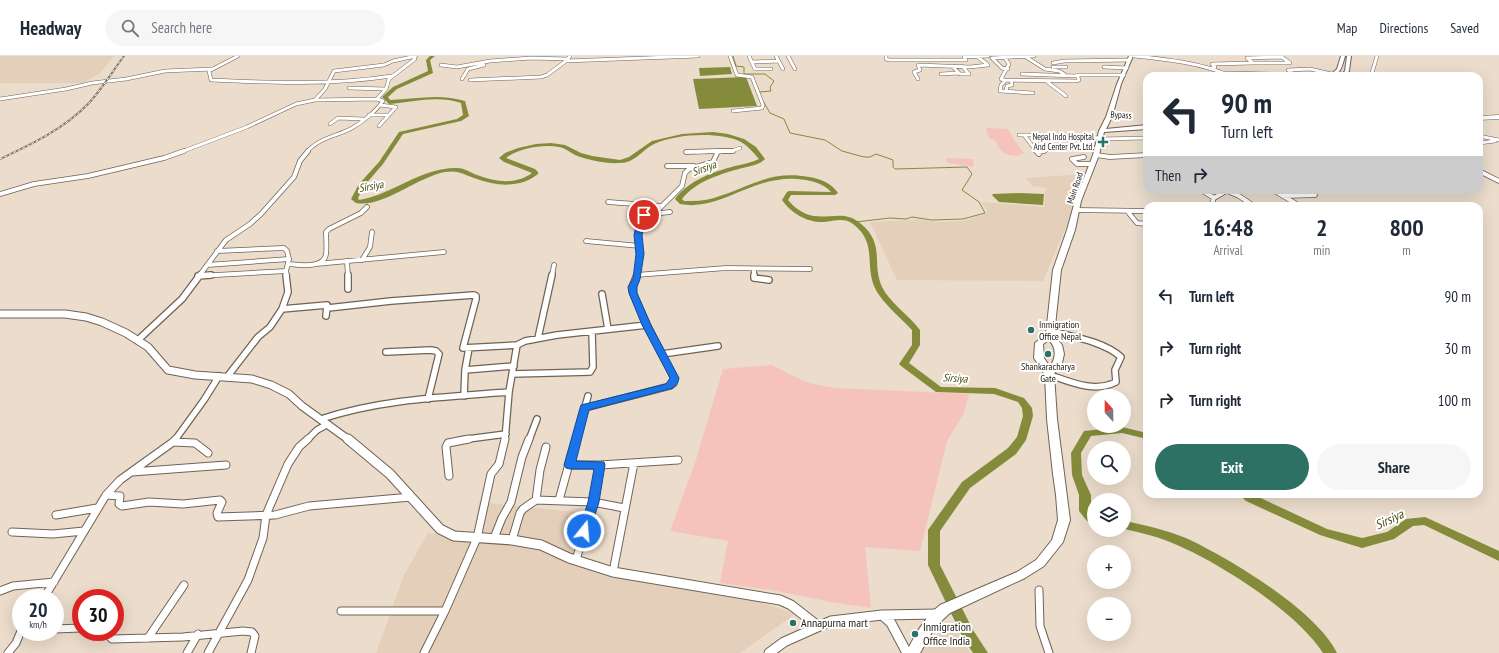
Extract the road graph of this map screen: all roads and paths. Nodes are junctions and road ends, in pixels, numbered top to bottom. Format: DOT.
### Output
graph roads {
  1 [pos="238,56"];
  2 [pos="416,56"];
  3 [pos="597,56"];
  4 [pos="698,56"];
  5 [pos="730,56"];
  6 [pos="750,56"];
  7 [pos="762,56"];
  8 [pos="776,56"];
  9 [pos="788,56"];
  10 [pos="886,56"];
  11 [pos="924,56"];
  12 [pos="981,56"];
  13 [pos="988,56"];
  14 [pos="1034,56"];
  15 [pos="1343,56"];
  16 [pos="1349,56"];
  17 [pos="1377,56"];
  18 [pos="1013,57"];
  19 [pos="1026,57"];
  20 [pos="1131,57"];
  21 [pos="964,58"];
  22 [pos="1004,58"];
  23 [pos="1018,58"];
  24 [pos="568,59"];
  25 [pos="593,60"];
  26 [pos="914,60"];
  27 [pos="926,60"];
  28 [pos="779,61"];
  29 [pos="752,62"];
  30 [pos="765,62"];
  31 [pos="484,63"];
  32 [pos="1054,63"];
  33 [pos="1253,63"];
  34 [pos="918,65"];
  35 [pos="441,66"];
  36 [pos="952,66"];
  37 [pos="962,66"];
  38 [pos="350,67"];
  39 [pos="1066,67"];
  40 [pos="1104,67"];
  41 [pos="212,68"];
  42 [pos="974,68"];
  43 [pos="987,68"];
  44 [pos="1127,68"];
  45 [pos="340,69"];
  46 [pos="783,69"];
  47 [pos="795,69"];
  48 [pos="1008,69"];
  49 [pos="1210,69"];
  50 [pos="956,70"];
  51 [pos="965,70"];
  52 [pos="1055,70"];
  53 [pos="1220,72"];
  54 [pos="1291,72"];
  55 [pos="1321,72"];
  56 [pos="1336,72"];
  57 [pos="1346,72"];
  58 [pos="1372,72"];
  59 [pos="959,73"];
  60 [pos="941,74"];
  61 [pos="1022,74"];
  62 [pos="1042,74"];
  63 [pos="1064,74"];
  64 [pos="1124,75"];
  65 [pos="392,76"];
  66 [pos="1076,76"];
  67 [pos="462,79"];
  68 [pos="918,79"];
  69 [pos="470,80"];
  70 [pos="1006,80"];
  71 [pos="1011,80"];
  72 [pos="1046,80"];
  73 [pos="328,83"];
  74 [pos="349,88"];
  75 [pos="359,89"];
  76 [pos="386,89"];
  77 [pos="1006,91"];
  78 [pos="1033,93"];
  79 [pos="1066,96"];
  80 [pos="0,99"];
  81 [pos="355,99"];
  82 [pos="376,99"];
  83 [pos="315,100"];
  84 [pos="380,105"];
  85 [pos="733,111"];
  86 [pos="369,115"];
  87 [pos="389,116"];
  88 [pos="1499,117"];
  89 [pos="1483,118"];
  90 [pos="364,119"];
  91 [pos="330,124"];
  92 [pos="1105,124"];
  93 [pos="379,126"];
  94 [pos="1143,126"];
  95 [pos="1035,135"];
  96 [pos="1101,136"];
  97 [pos="1483,137"];
  98 [pos="1140,138"];
  99 [pos="1143,140"];
  100 [pos="1499,140"];
  101 [pos="1483,142"];
  102 [pos="740,148"];
  103 [pos="718,151"];
  104 [pos="686,152"];
  105 [pos="1096,155"];
  106 [pos="1143,156"];
  107 [pos="1084,157"];
  108 [pos="1093,164"];
  109 [pos="667,166"];
  110 [pos="698,166"];
  111 [pos="1483,173"];
  112 [pos="1499,181"];
  113 [pos="0,194"];
  114 [pos="1208,194"];
  115 [pos="1221,194"];
  116 [pos="1234,194"];
  117 [pos="1281,194"];
  118 [pos="1315,195"];
  119 [pos="1284,196"];
  120 [pos="1214,198"];
  121 [pos="608,202"];
  122 [pos="1212,202"];
  123 [pos="1248,202"];
  124 [pos="1294,202"];
  125 [pos="661,206"];
  126 [pos="367,207"];
  127 [pos="1076,210"];
  128 [pos="1143,211"];
  129 [pos="670,212"];
  130 [pos="1128,212"];
  131 [pos="655,213"];
  132 [pos="1143,224"];
  133 [pos="372,232"];
  134 [pos="586,241"];
  135 [pos="640,246"];
  136 [pos="217,251"];
  137 [pos="444,252"];
  138 [pos="362,260"];
  139 [pos="289,261"];
  140 [pos="347,261"];
  141 [pos="316,264"];
  142 [pos="207,265"];
  143 [pos="554,265"];
  144 [pos="754,269"];
  145 [pos="810,269"];
  146 [pos="286,271"];
  147 [pos="636,275"];
  148 [pos="198,276"];
  149 [pos="769,280"];
  150 [pos="348,289"];
  151 [pos="602,294"];
  152 [pos="328,308"];
  153 [pos="282,309"];
  154 [pos="0,314"];
  155 [pos="326,316"];
  156 [pos="647,325"];
  157 [pos="608,329"];
  158 [pos="592,332"];
  159 [pos="1050,333"];
  160 [pos="538,338"];
  161 [pos="138,340"];
  162 [pos="517,345"];
  163 [pos="718,346"];
  164 [pos="469,348"];
  165 [pos="386,352"];
  166 [pos="662,354"];
  167 [pos="514,366"];
  168 [pos="465,370"];
  169 [pos="512,374"];
  170 [pos="1050,374"];
  171 [pos="223,376"];
  172 [pos="509,392"];
  173 [pos="464,396"];
  174 [pos="588,396"];
  175 [pos="428,399"];
  176 [pos="585,408"];
  177 [pos="537,419"];
  178 [pos="324,422"];
  179 [pos="506,434"];
  180 [pos="173,442"];
  181 [pos="546,447"];
  182 [pos="208,453"];
  183 [pos="678,460"];
  184 [pos="634,463"];
  185 [pos="226,465"];
  186 [pos="570,465"];
  187 [pos="600,465"];
  188 [pos="132,472"];
  189 [pos="449,476"];
  190 [pos="106,495"];
  191 [pos="412,496"];
  192 [pos="536,500"];
  193 [pos="559,500"];
  194 [pos="593,502"];
  195 [pos="97,508"];
  196 [pos="624,508"];
  197 [pos="56,515"];
  198 [pos="266,515"];
  199 [pos="12,532"];
  200 [pos="84,532"];
  201 [pos="477,538"];
  202 [pos="494,538"];
  203 [pos="512,540"];
  204 [pos="576,560"];
  205 [pos="613,572"];
  206 [pos="54,582"];
  207 [pos="184,586"];
  208 [pos="50,589"];
  209 [pos="1039,590"];
  210 [pos="0,591"];
  211 [pos="341,611"];
  212 [pos="445,611"];
  213 [pos="941,611"];
  214 [pos="882,616"];
  215 [pos="818,626"];
  216 [pos="220,633"];
  217 [pos="198,634"];
  218 [pos="124,638"];
  219 [pos="148,638"];
  220 [pos="17,641"];
  221 [pos="8,653"];
  222 [pos="187,653"];
  223 [pos="208,653"];
  224 [pos="251,653"];
  225 [pos="424,653"];
  226 [pos="770,653"];
  227 [pos="907,653"];
  228 [pos="913,653"];
  229 [pos="1049,653"];
  1 -- 41 [label="street"];
  2 -- 45 [label="street"];
  2 -- 65 [label="street"];
  3 -- 25 [label="street"];
  4 -- 25 [label="street"];
  5 -- 85 [label="street"];
  6 -- 29 [label="street"];
  7 -- 30 [label="street"];
  8 -- 28 [label="street"];
  9 -- 47 [label="street"];
  10 -- 26 [label="street"];
  11 -- 27 [label="street"];
  12 -- 13 [label="street"];
  12 -- 21 [label="street"];
  12 -- 42 [label="street"];
  14 -- 19 [label="street"];
  15 -- 56 [label="main road"];
  16 -- 57 [label="main road"];
  17 -- 58 [label="street"];
  18 -- 22 [label="street"];
  18 -- 23 [label="street"];
  19 -- 23 [label="street"];
  19 -- 52 [label="street"];
  20 -- 32 [label="street"];
  20 -- 44 [label="main road, Main Road"];
  20 -- 49 [label="street"];
  21 -- 27 [label="street"];
  21 -- 42 [label="street"];
  22 -- 48 [label="street"];
  22 -- 48 [label="street"];
  23 -- 62 [label="street"];
  24 -- 25 [label="street"];
  24 -- 31 [label="street"];
  24 -- 69 [label="street"];
  26 -- 27 [label="street"];
  26 -- 34 [label="street"];
  28 -- 30 [label="street"];
  28 -- 46 [label="street"];
  29 -- 30 [label="street"];
  29 -- 30 [label="street"];
  31 -- 35 [label="street"];
  31 -- 67 [label="street"];
  33 -- 33 [label="street"];
  33 -- 49 [label="street"];
  34 -- 36 [label="street"];
  34 -- 68 [label="street"];
  36 -- 37 [label="street"];
  36 -- 50 [label="street"];
  37 -- 42 [label="street"];
  37 -- 51 [label="street"];
  38 -- 45 [label="street"];
  39 -- 52 [label="street"];
  40 -- 44 [label="street"];
  41 -- 73 [label="street"];
  41 -- 80 [label="street"];
  42 -- 43 [label="street"];
  42 -- 51 [label="street"];
  44 -- 64 [label="main road, Main Road"];
  45 -- 73 [label="street"];
  48 -- 70 [label="street"];
  49 -- 53 [label="street"];
  50 -- 51 [label="street"];
  50 -- 59 [label="street"];
  51 -- 59 [label="street"];
  52 -- 63 [label="street"];
  54 -- 55 [label="street"];
  59 -- 60 [label="street"];
  61 -- 62 [label="street"];
  62 -- 63 [label="street"];
  63 -- 66 [label="street"];
  64 -- 66 [label="street"];
  64 -- 92 [label="main road, Main Road"];
  65 -- 73 [label="street"];
  65 -- 76 [label="street"];
  66 -- 72 [label="street"];
  70 -- 71 [label="street"];
  70 -- 77 [label="street"];
  71 -- 72 [label="street"];
  71 -- 77 [label="street"];
  72 -- 79 [label="street"];
  73 -- 83 [label="street"];
  74 -- 75 [label="street"];
  75 -- 76 [label="street"];
  75 -- 81 [label="street"];
  76 -- 82 [label="street"];
  77 -- 78 [label="street"];
  81 -- 82 [label="street"];
  81 -- 83 [label="street"];
  82 -- 84 [label="street"];
  83 -- 113 [label="street"];
  84 -- 86 [label="street"];
  84 -- 87 [label="street"];
  86 -- 87 [label="street"];
  86 -- 90 [label="street"];
  87 -- 93 [label="street"];
  88 -- 89 [label="street"];
  90 -- 91 [label="street"];
  90 -- 136 [label="street"];
  92 -- 94 [label="main road, Bypass"];
  92 -- 96 [label="main road, Main Road"];
  94 -- 96 [label="main road"];
  95 -- 95 [label="street"];
  95 -- 96 [label="street"];
  96 -- 98 [label="street"];
  96 -- 105 [label="main road, Main Road"];
  97 -- 100 [label="street"];
  98 -- 99 [label="street"];
  100 -- 101 [label="street"];
  102 -- 103 [label="street"];
  103 -- 104 [label="street"];
  103 -- 110 [label="street"];
  105 -- 106 [label="street"];
  105 -- 108 [label="main road, Main Road"];
  107 -- 108 [label="street"];
  108 -- 127 [label="main road, Main Road"];
  109 -- 110 [label="street"];
  110 -- 125 [label="street"];
  111 -- 112 [label="street"];
  114 -- 120 [label="street"];
  115 -- 120 [label="street"];
  116 -- 123 [label="street"];
  117 -- 119 [label="street"];
  118 -- 119 [label="street"];
  119 -- 124 [label="street"];
  120 -- 122 [label="street"];
  121 -- 125 [label="street"];
  125 -- 131 [label="street"];
  126 -- 141 [label="street"];
  127 -- 130 [label="street"];
  127 -- 159 [label="main road, Main Road"];
  128 -- 130 [label="street"];
  129 -- 131 [label="street"];
  130 -- 132 [label="street"];
  131 -- 135 [label="street"];
  133 -- 138 [label="street"];
  134 -- 135 [label="street"];
  135 -- 147 [label="street"];
  136 -- 139 [label="street"];
  136 -- 142 [label="street"];
  137 -- 138 [label="street"];
  138 -- 140 [label="street"];
  139 -- 141 [label="street"];
  139 -- 142 [label="street"];
  139 -- 146 [label="street"];
  140 -- 141 [label="street"];
  140 -- 150 [label="street"];
  142 -- 148 [label="street"];
  143 -- 160 [label="street"];
  144 -- 145 [label="street"];
  144 -- 147 [label="street"];
  144 -- 149 [label="street"];
  146 -- 148 [label="street"];
  146 -- 153 [label="street"];
  147 -- 156 [label="street"];
  148 -- 161 [label="street"];
  151 -- 157 [label="street"];
  152 -- 153 [label="street"];
  152 -- 155 [label="street"];
  152 -- 164 [label="street"];
  153 -- 171 [label="street"];
  154 -- 161 [label="street"];
  156 -- 157 [label="street"];
  156 -- 166 [label="street"];
  157 -- 158 [label="street"];
  158 -- 160 [label="street"];
  158 -- 169 [label="street"];
  159 -- 170 [label="main road"];
  159 -- 170 [label="main road"];
  159 -- 170 [label="street"];
  160 -- 162 [label="street"];
  161 -- 171 [label="street"];
  162 -- 164 [label="street"];
  162 -- 167 [label="street"];
  163 -- 166 [label="street"];
  164 -- 168 [label="street"];
  165 -- 175 [label="street"];
  166 -- 176 [label="street"];
  167 -- 168 [label="street"];
  167 -- 169 [label="street"];
  168 -- 173 [label="street"];
  169 -- 172 [label="street"];
  170 -- 213 [label="main road"];
  171 -- 178 [label="street"];
  171 -- 180 [label="street"];
  172 -- 173 [label="street"];
  172 -- 179 [label="street"];
  173 -- 175 [label="street"];
  174 -- 176 [label="street"];
  175 -- 178 [label="street"];
  176 -- 186 [label="street"];
  177 -- 202 [label="street"];
  178 -- 191 [label="street"];
  178 -- 198 [label="street"];
  179 -- 189 [label="street"];
  179 -- 201 [label="street"];
  180 -- 182 [label="street"];
  180 -- 188 [label="street"];
  181 -- 192 [label="street"];
  183 -- 184 [label="street"];
  184 -- 187 [label="street"];
  184 -- 196 [label="street"];
  185 -- 188 [label="street"];
  186 -- 187 [label="street"];
  186 -- 193 [label="street"];
  187 -- 194 [label="street"];
  188 -- 190 [label="street"];
  190 -- 195 [label="street"];
  190 -- 198 [label="street"];
  191 -- 198 [label="street"];
  191 -- 201 [label="street"];
  192 -- 193 [label="street"];
  192 -- 203 [label="street"];
  193 -- 194 [label="street"];
  194 -- 196 [label="street"];
  194 -- 204 [label="street"];
  195 -- 197 [label="street"];
  195 -- 200 [label="street"];
  196 -- 205 [label="street"];
  198 -- 216 [label="street"];
  199 -- 200 [label="street"];
  200 -- 206 [label="street"];
  201 -- 202 [label="street"];
  201 -- 212 [label="street"];
  202 -- 203 [label="street"];
  203 -- 204 [label="street"];
  204 -- 205 [label="street"];
  205 -- 215 [label="street"];
  206 -- 208 [label="street"];
  206 -- 210 [label="street"];
  207 -- 219 [label="street"];
  209 -- 229 [label="street"];
  211 -- 212 [label="street"];
  212 -- 225 [label="street"];
  213 -- 214 [label="street"];
  213 -- 228 [label="main road"];
  214 -- 215 [label="street"];
  214 -- 227 [label="street"];
  215 -- 226 [label="street"];
  216 -- 217 [label="street"];
  216 -- 223 [label="street"];
  216 -- 224 [label="street"];
  217 -- 219 [label="street"];
  217 -- 222 [label="street"];
  218 -- 219 [label="street"];
  220 -- 221 [label="street"];
}
